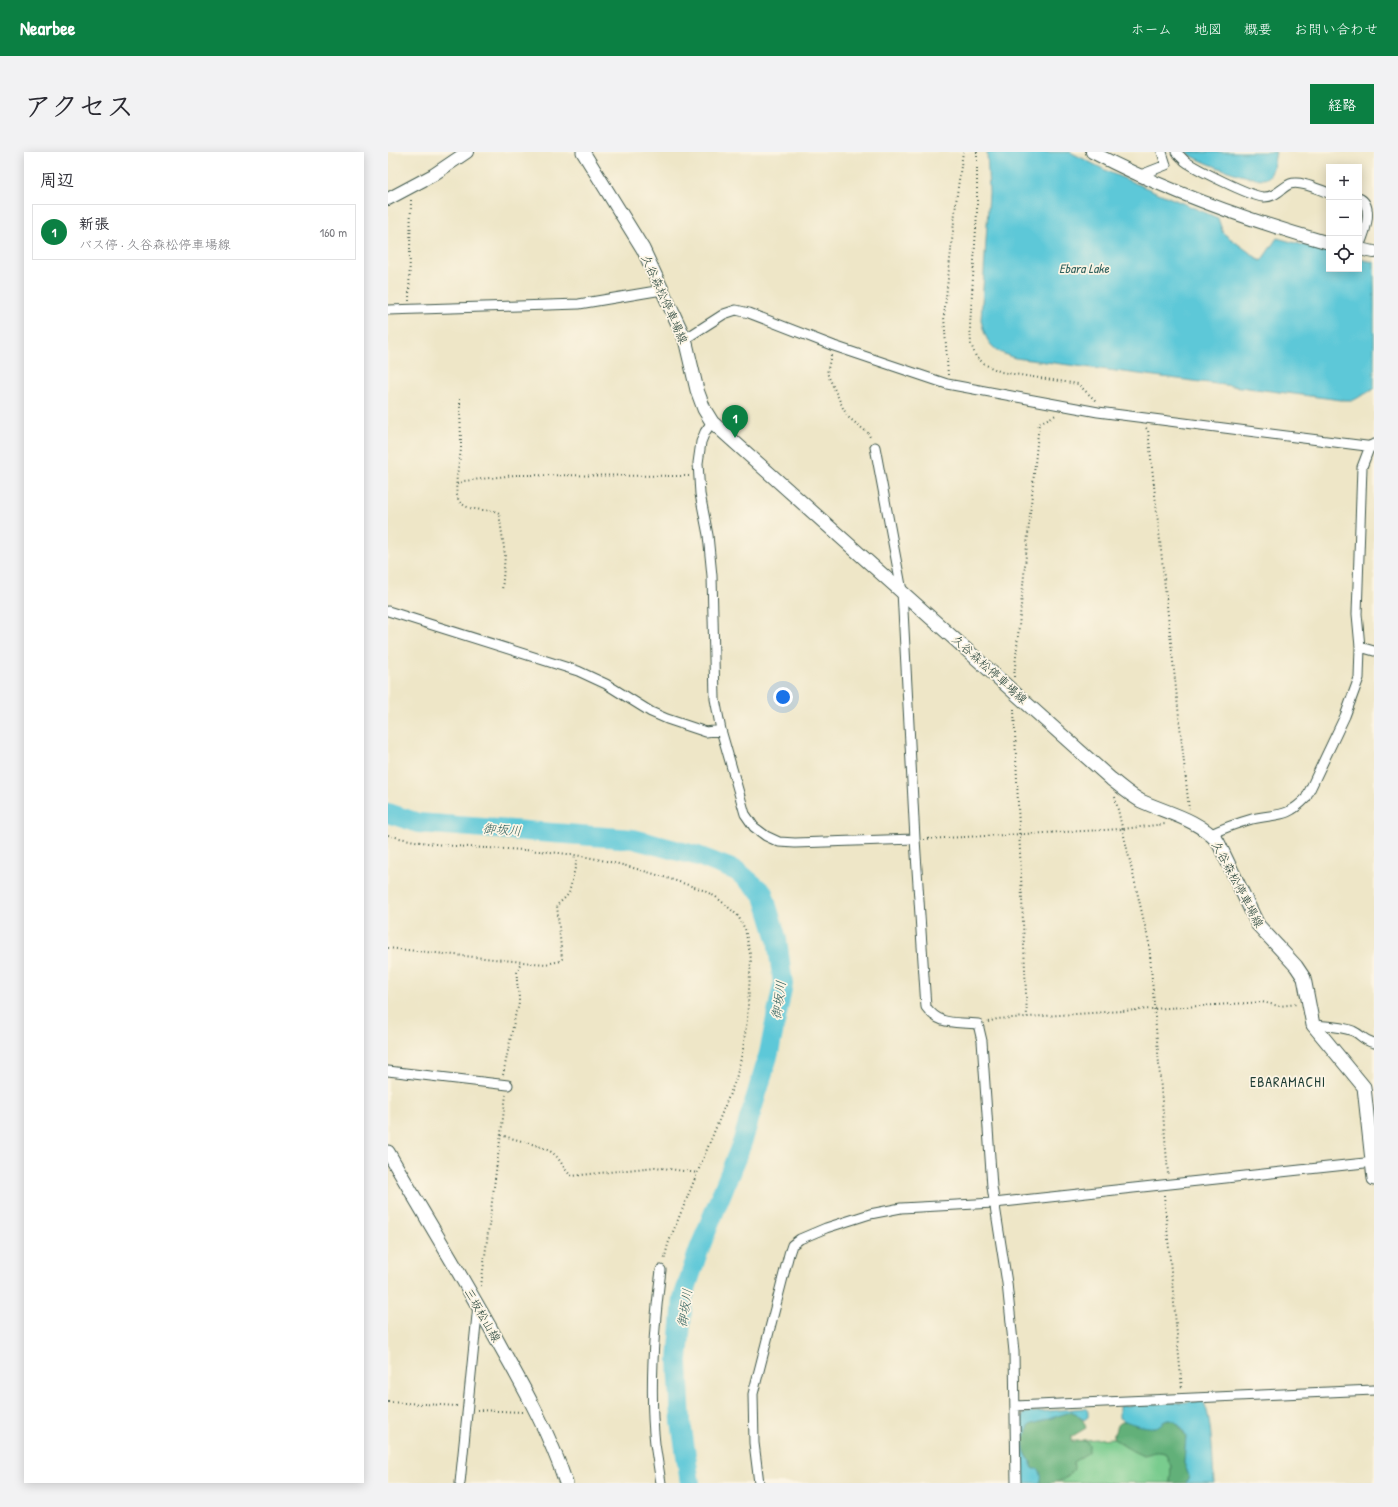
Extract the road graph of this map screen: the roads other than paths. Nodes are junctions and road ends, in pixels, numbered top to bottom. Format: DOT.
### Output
graph roads {
  1 [pos="467,152"];
  2 [pos="583,152"];
  3 [pos="1092,152"];
  4 [pos="1162,152"];
  5 [pos="1176,152"];
  6 [pos="1138,176"];
  7 [pos="1326,192"];
  8 [pos="1362,199"];
  9 [pos="388,200"];
  10 [pos="1362,241"];
  11 [pos="1326,242"];
  12 [pos="1362,249"];
  13 [pos="1374,252"];
  14 [pos="662,290"];
  15 [pos="388,310"];
  16 [pos="685,339"];
  17 [pos="712,422"];
  18 [pos="1373,446"];
  19 [pos="875,447"];
  20 [pos="902,591"];
  21 [pos="388,611"];
  22 [pos="1360,647"];
  23 [pos="1374,651"];
  24 [pos="721,730"];
  25 [pos="1211,834"];
  26 [pos="915,839"];
  27 [pos="1313,1025"];
  28 [pos="1374,1043"];
  29 [pos="388,1071"];
  30 [pos="504,1085"];
  31 [pos="388,1152"];
  32 [pos="1374,1162"];
  33 [pos="1374,1179"];
  34 [pos="994,1203"];
  35 [pos="661,1270"];
  36 [pos="478,1306"];
  37 [pos="1374,1390"];
  38 [pos="1015,1406"];
  39 [pos="460,1483"];
  40 [pos="566,1483"];
  41 [pos="661,1483"];
  42 [pos="758,1483"];
  43 [pos="1016,1483"];
  1 -- 9 [label="street"];
  2 -- 14 [label="main road, 久谷森松停車場線"];
  3 -- 6 [label="street"];
  4 -- 6 [label="street"];
  5 -- 7 [label="street"];
  6 -- 11 [label="street"];
  8 -- 10 [label="street"];
  12 -- 13 [label="street"];
  14 -- 15 [label="street"];
  14 -- 16 [label="main road, 久谷森松停車場線"];
  16 -- 17 [label="main road, 久谷森松停車場線"];
  16 -- 18 [label="street"];
  17 -- 20 [label="main road, 久谷森松停車場線"];
  17 -- 24 [label="street"];
  18 -- 22 [label="street"];
  19 -- 20 [label="street"];
  20 -- 25 [label="main road, 久谷森松停車場線"];
  20 -- 26 [label="street"];
  21 -- 24 [label="street"];
  22 -- 23 [label="street"];
  22 -- 25 [label="street"];
  24 -- 26 [label="street"];
  25 -- 27 [label="main road, 久谷森松停車場線"];
  26 -- 34 [label="street"];
  27 -- 28 [label="street"];
  27 -- 32 [label="main road, 久谷森松停車場線"];
  29 -- 30 [label="street"];
  31 -- 36 [label="main road, 三坂松山線"];
  32 -- 33 [label="main road, 久谷森松停車場線"];
  32 -- 34 [label="street"];
  34 -- 38 [label="street"];
  34 -- 42 [label="street"];
  35 -- 41 [label="street"];
  36 -- 39 [label="street"];
  36 -- 40 [label="main road, 三坂松山線"];
  37 -- 38 [label="street"];
  38 -- 43 [label="street"];
}
